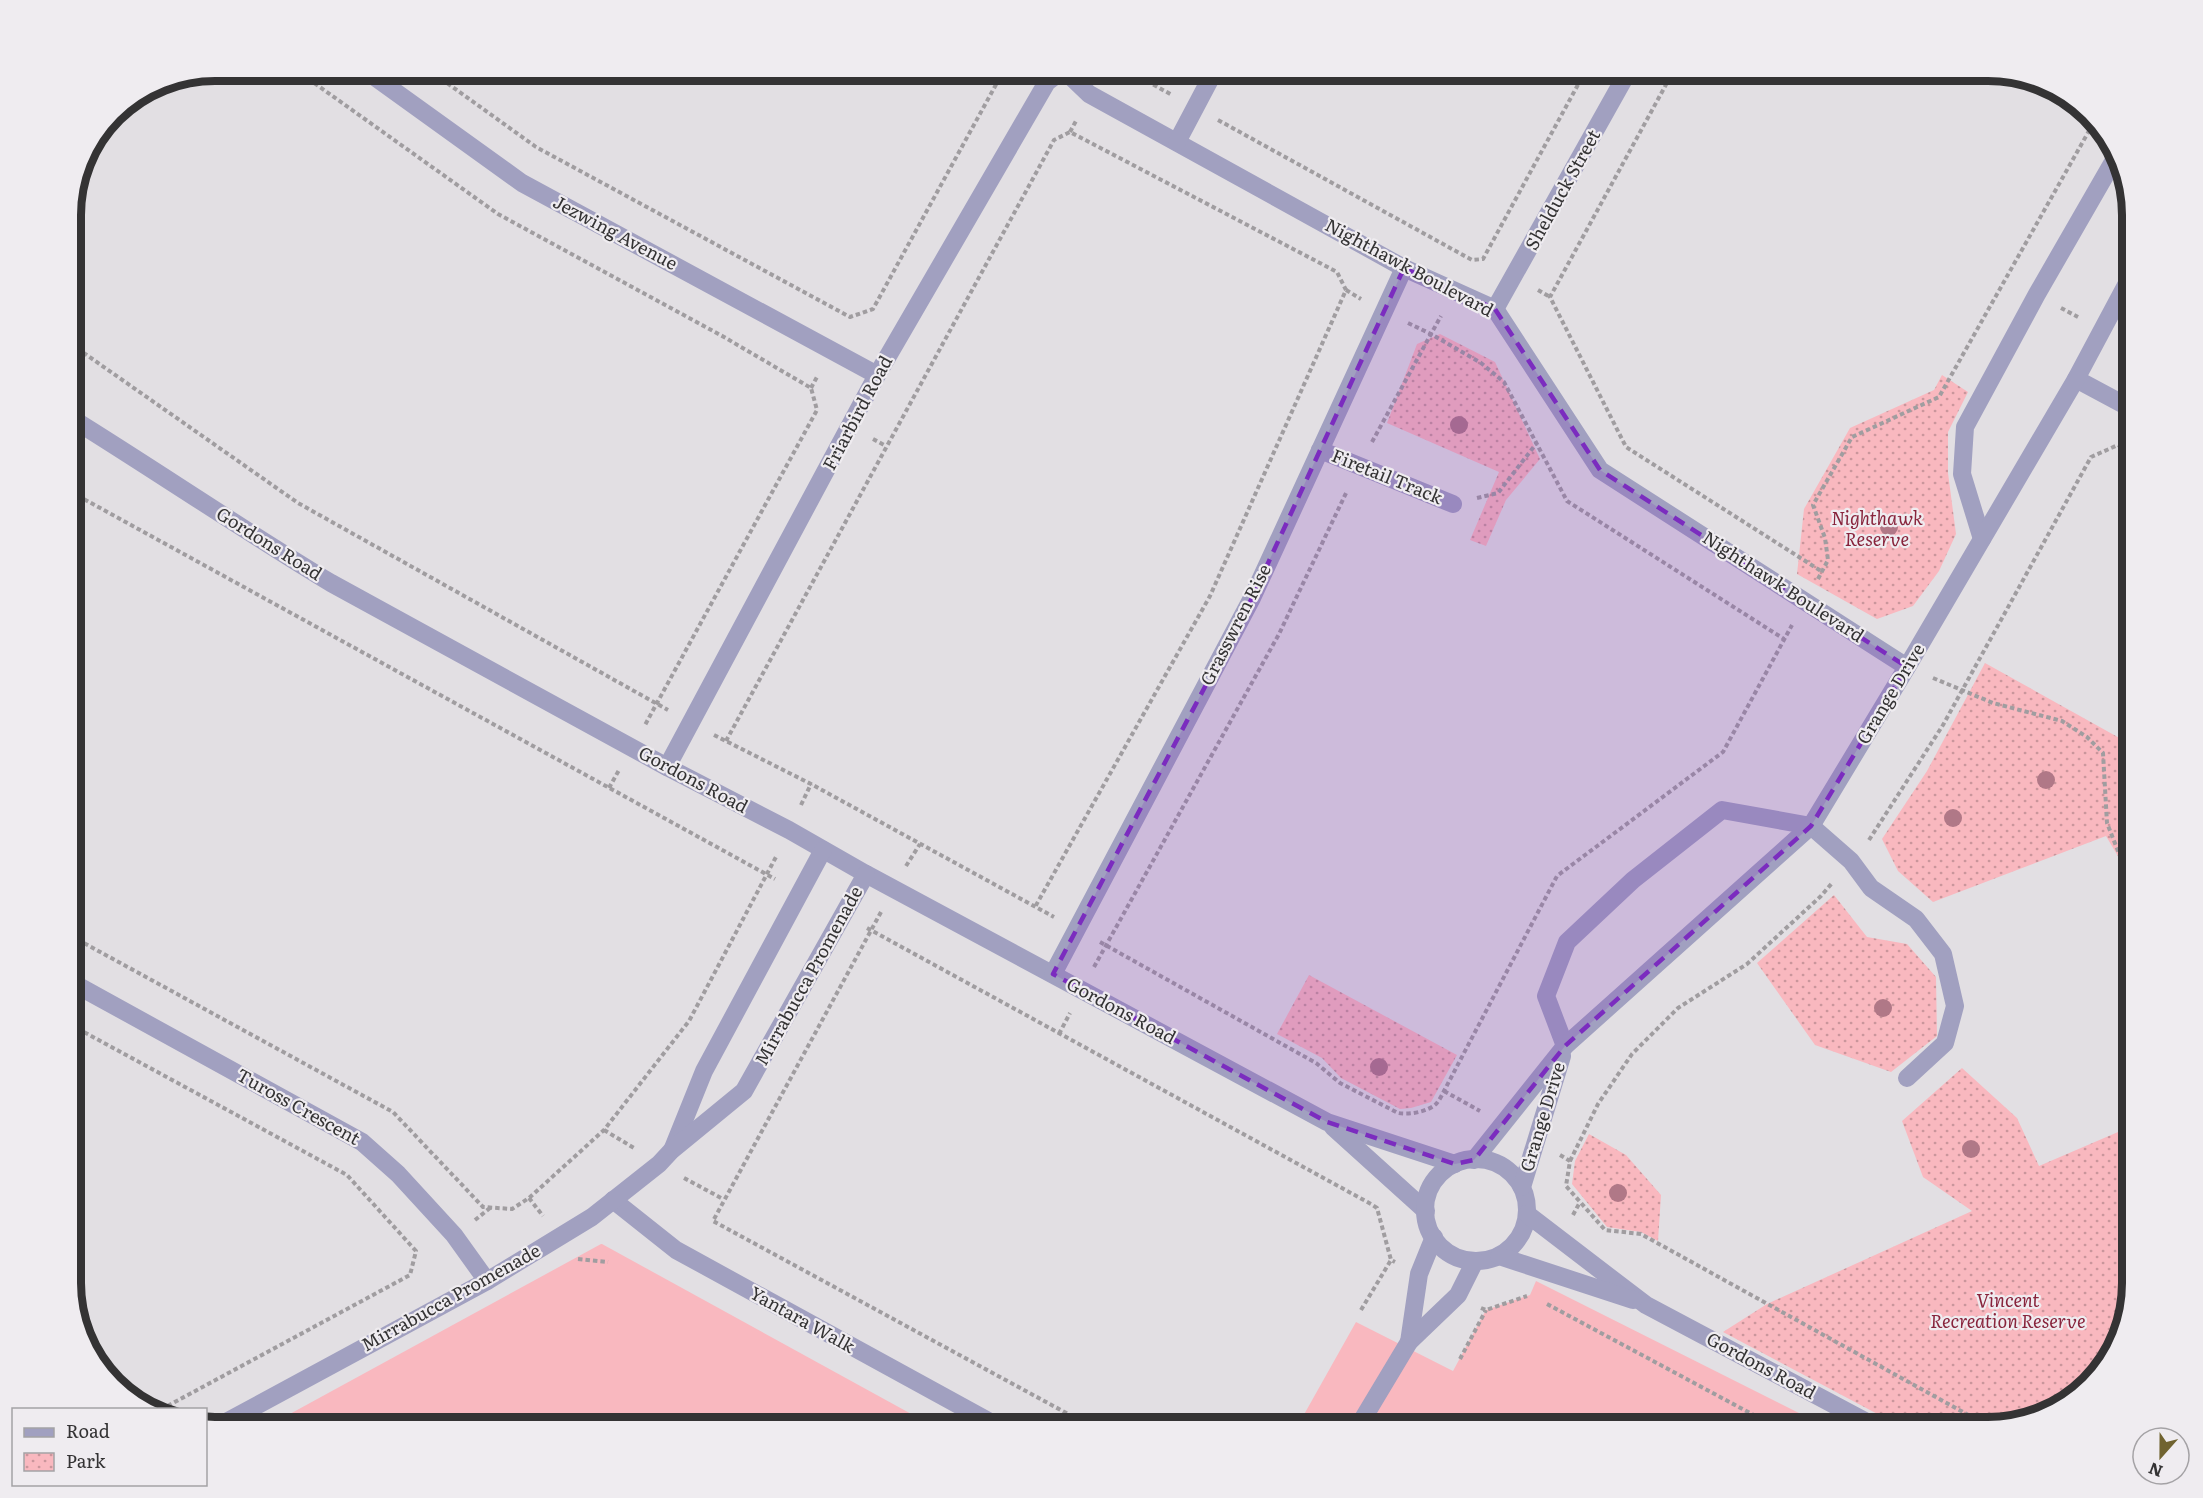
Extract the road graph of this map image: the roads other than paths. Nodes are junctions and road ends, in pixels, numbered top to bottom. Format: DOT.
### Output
graph roads {
  1 [pos="380,81"];
  2 [pos="1048,81"];
  3 [pos="1075,81"];
  4 [pos="1210,81"];
  5 [pos="1623,81"];
  6 [pos="1178,142"];
  7 [pos="2112,163"];
  8 [pos="1404,268"];
  9 [pos="2122,293"];
  10 [pos="1495,309"];
  11 [pos="878,375"];
  12 [pos="2076,379"];
  13 [pos="2122,403"];
  14 [pos="81,424"];
  15 [pos="1320,450"];
  16 [pos="1453,504"];
  17 [pos="1982,538"];
  18 [pos="1908,667"];
  19 [pos="667,767"];
  20 [pos="1811,826"];
  21 [pos="823,850"];
  22 [pos="866,874"];
  23 [pos="1053,974"];
  24 [pos="81,987"];
  25 [pos="1565,1046"];
  26 [pos="1907,1078"];
  27 [pos="1327,1122"];
  28 [pos="672,1150"];
  29 [pos="1474,1160"];
  30 [pos="1455,1164"];
  31 [pos="1522,1187"];
  32 [pos="613,1200"];
  33 [pos="1426,1211"];
  34 [pos="1527,1214"];
  35 [pos="1434,1238"];
  36 [pos="1499,1256"];
  37 [pos="1475,1261"];
  38 [pos="487,1281"];
  39 [pos="1646,1305"];
  40 [pos="1409,1342"];
  41 [pos="237,1417"];
  42 [pos="979,1417"];
  43 [pos="1365,1417"];
  44 [pos="1855,1417"];
  1 -- 11 [label="street, Jezwing Avenue"];
  2 -- 11 [label="street, Friarbird Road"];
  3 -- 6 [label="street, Nighthawk Boulevard"];
  4 -- 6 [label="street"];
  5 -- 10 [label="street, Shelduck Street"];
  6 -- 8 [label="street, Nighthawk Boulevard"];
  7 -- 17 [label="street"];
  8 -- 10 [label="street, Nighthawk Boulevard"];
  8 -- 15 [label="street, Grasswren Rise"];
  9 -- 12 [label="street, Grange Drive"];
  10 -- 18 [label="street, Nighthawk Boulevard"];
  11 -- 19 [label="street, Friarbird Road"];
  12 -- 13 [label="street"];
  12 -- 17 [label="street, Grange Drive"];
  14 -- 19 [label="street, Gordons Road"];
  15 -- 16 [label="street, Firetail Track"];
  15 -- 23 [label="street, Grasswren Rise"];
  17 -- 18 [label="street, Grange Drive"];
  18 -- 20 [label="street, Grange Drive"];
  19 -- 21 [label="street, Gordons Road"];
  20 -- 25 [label="street, Grange Drive"];
  20 -- 25 [label="street"];
  20 -- 26 [label="street"];
  21 -- 22 [label="street, Gordons Road"];
  21 -- 28 [label="street, Mirrabucca Promenade"];
  22 -- 23 [label="street, Gordons Road"];
  22 -- 28 [label="street, Mirrabucca Promenade"];
  23 -- 27 [label="street, Gordons Road"];
  24 -- 38 [label="street, Tuross Crescent"];
  25 -- 29 [label="street, Grange Drive"];
  25 -- 31 [label="street, Grange Drive"];
  27 -- 30 [label="street, Gordons Road"];
  27 -- 33 [label="street, Gordons Road"];
  28 -- 32 [label="street, Mirrabucca Promenade"];
  29 -- 30 [label="street"];
  29 -- 31 [label="street"];
  30 -- 33 [label="street"];
  31 -- 34 [label="street"];
  32 -- 38 [label="street, Mirrabucca Promenade"];
  32 -- 42 [label="street, Yantara Walk"];
  33 -- 35 [label="street"];
  34 -- 36 [label="street"];
  34 -- 39 [label="street, Gordons Road"];
  35 -- 37 [label="street"];
  35 -- 40 [label="street"];
  36 -- 37 [label="street"];
  36 -- 39 [label="street, Gordons Road"];
  37 -- 40 [label="street"];
  38 -- 41 [label="street, Mirrabucca Promenade"];
  39 -- 44 [label="street, Gordons Road"];
  40 -- 43 [label="street"];
}
